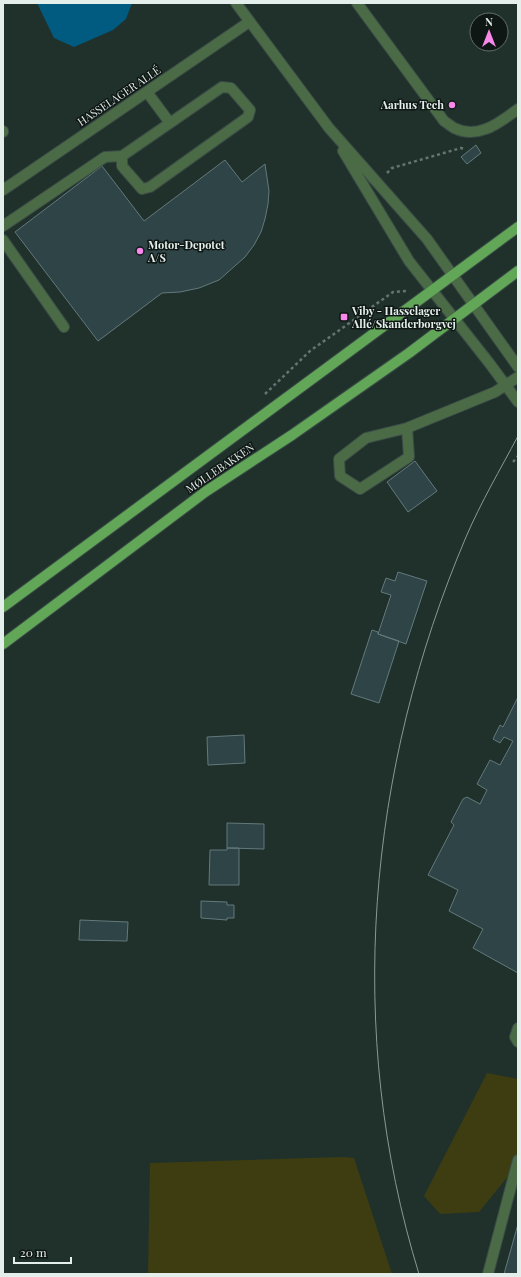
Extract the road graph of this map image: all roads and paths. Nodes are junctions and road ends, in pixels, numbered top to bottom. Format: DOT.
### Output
graph roads {
  1 [pos="236,3"];
  2 [pos="357,3"];
  3 [pos="249,22"];
  4 [pos="147,92"];
  5 [pos="518,109"];
  6 [pos="170,122"];
  7 [pos="329,128"];
  8 [pos="466,149"];
  9 [pos="122,156"];
  10 [pos="377,182"];
  11 [pos="3,190"];
  12 [pos="3,226"];
  13 [pos="518,227"];
  14 [pos="3,240"];
  15 [pos="518,272"];
  16 [pos="453,275"];
  17 [pos="432,290"];
  18 [pos="474,305"];
  19 [pos="455,319"];
  20 [pos="64,327"];
  21 [pos="328,338"];
  22 [pos="518,368"];
  23 [pos="518,377"];
  24 [pos="505,385"];
  25 [pos="518,402"];
  26 [pos="407,428"];
  27 [pos="518,456"];
  28 [pos="513,462"];
  29 [pos="3,607"];
  30 [pos="3,644"];
  31 [pos="518,1028"];
  32 [pos="518,1042"];
  33 [pos="518,1160"];
  34 [pos="488,1274"];
  1 -- 3 [label="street"];
  2 -- 5 [label="street"];
  3 -- 4 [label="street, HASSELAGER ALLÉ"];
  3 -- 7 [label="street"];
  4 -- 6 [label="street"];
  4 -- 11 [label="street, HASSELAGER ALLÉ"];
  6 -- 9 [label="street"];
  6 -- 9 [label="street"];
  7 -- 10 [label="street"];
  7 -- 17 [label="street"];
  8 -- 10 [label="path"];
  9 -- 12 [label="street"];
  10 -- 16 [label="street"];
  13 -- 16 [label="main road, MØLLEBAKKEN"];
  14 -- 20 [label="street"];
  15 -- 18 [label="main road, MØLLEBAKKEN"];
  16 -- 17 [label="main road, MØLLEBAKKEN"];
  16 -- 18 [label="street"];
  17 -- 19 [label="street"];
  17 -- 21 [label="path"];
  17 -- 29 [label="main road, MØLLEBAKKEN"];
  18 -- 19 [label="main road, MØLLEBAKKEN"];
  18 -- 22 [label="street"];
  19 -- 24 [label="street"];
  19 -- 30 [label="main road, MØLLEBAKKEN"];
  23 -- 24 [label="street"];
  24 -- 25 [label="street"];
  24 -- 26 [label="street"];
  26 -- 26 [label="street"];
  27 -- 28 [label="path"];
  31 -- 32 [label="street"];
  33 -- 34 [label="street"];
}
